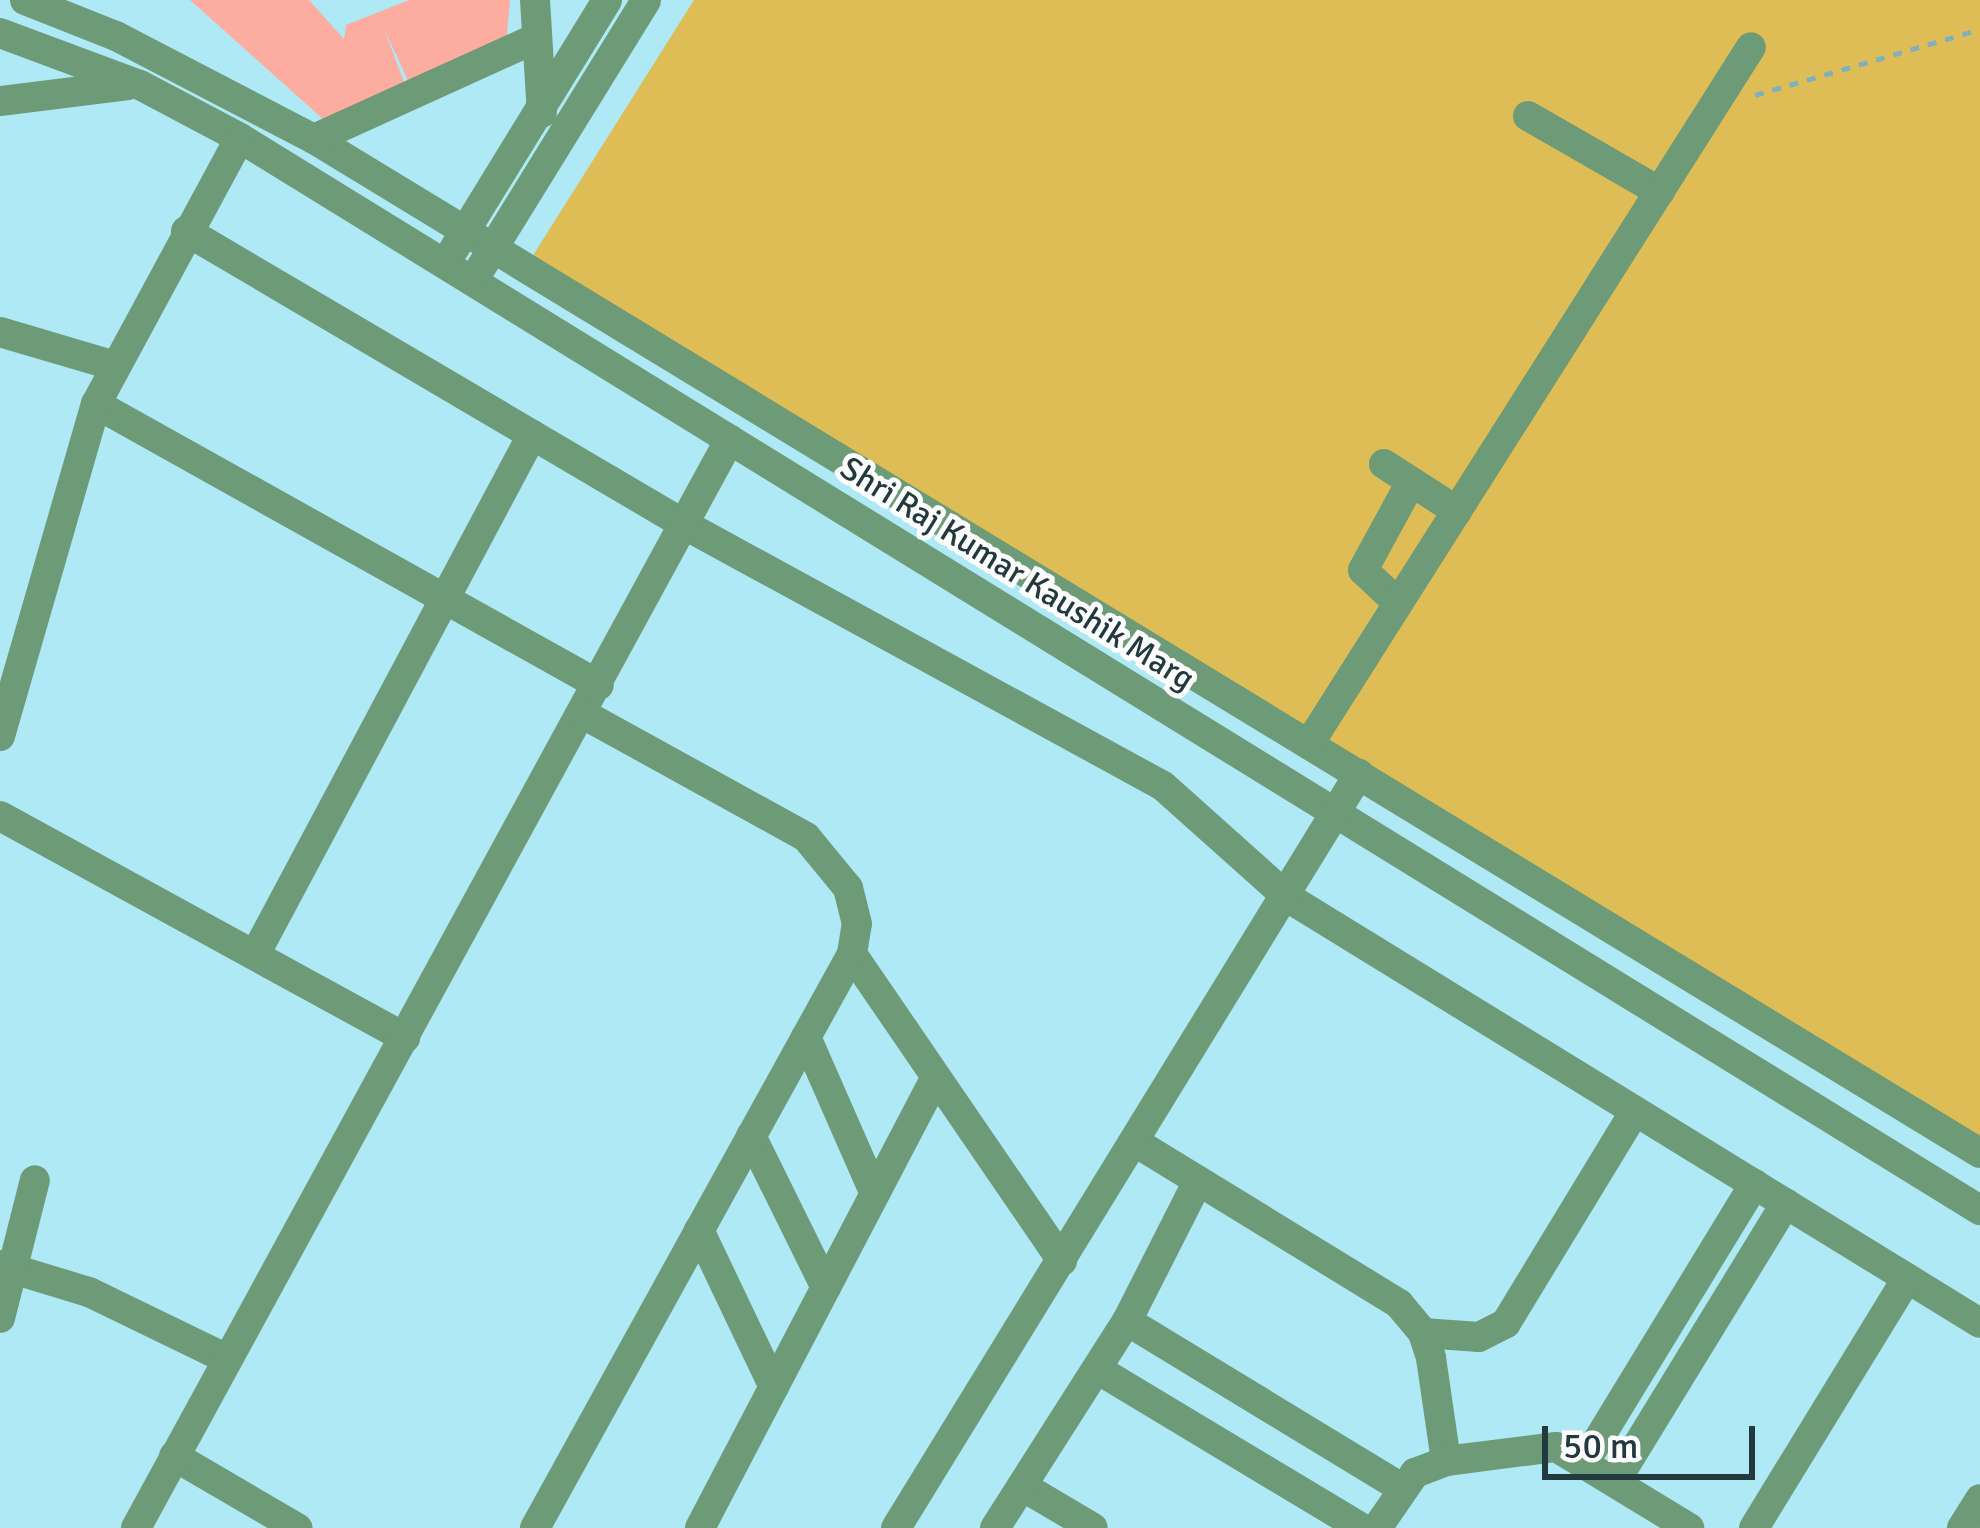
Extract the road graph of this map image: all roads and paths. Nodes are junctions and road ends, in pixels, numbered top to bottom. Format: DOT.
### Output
graph roads {
  1 [pos="25,0"];
  2 [pos="89,0"];
  3 [pos="535,0"];
  4 [pos="607,0"];
  5 [pos="646,0"];
  6 [pos="1980,28"];
  7 [pos="0,33"];
  8 [pos="116,36"];
  9 [pos="534,39"];
  10 [pos="1751,47"];
  11 [pos="140,85"];
  12 [pos="0,101"];
  13 [pos="539,107"];
  14 [pos="1712,108"];
  15 [pos="1528,116"];
  16 [pos="240,138"];
  17 [pos="314,139"];
  18 [pos="555,147"];
  19 [pos="1660,191"];
  20 [pos="186,231"];
  21 [pos="464,233"];
  22 [pos="492,250"];
  23 [pos="444,264"];
  24 [pos="472,282"];
  25 [pos="0,332"];
  26 [pos="112,365"];
  27 [pos="96,404"];
  28 [pos="532,435"];
  29 [pos="730,439"];
  30 [pos="1384,464"];
  31 [pos="1412,482"];
  32 [pos="1456,511"];
  33 [pos="687,526"];
  34 [pos="445,598"];
  35 [pos="1398,603"];
  36 [pos="598,686"];
  37 [pos="583,714"];
  38 [pos="0,736"];
  39 [pos="1309,744"];
  40 [pos="1359,774"];
  41 [pos="1334,812"];
  42 [pos="0,816"];
  43 [pos="1287,897"];
  44 [pos="257,951"];
  45 [pos="851,954"];
  46 [pos="806,1037"];
  47 [pos="405,1038"];
  48 [pos="936,1077"];
  49 [pos="1635,1111"];
  50 [pos="751,1136"];
  51 [pos="1135,1142"];
  52 [pos="1980,1153"];
  53 [pos="35,1180"];
  54 [pos="1198,1181"];
  55 [pos="1754,1184"];
  56 [pos="875,1194"];
  57 [pos="1786,1203"];
  58 [pos="1980,1210"];
  59 [pos="699,1230"];
  60 [pos="1061,1261"];
  61 [pos="6,1267"];
  62 [pos="1907,1278"];
  63 [pos="826,1288"];
  64 [pos="0,1318"];
  65 [pos="1127,1322"];
  66 [pos="1980,1323"];
  67 [pos="1423,1334"];
  68 [pos="227,1359"];
  69 [pos="1097,1369"];
  70 [pos="774,1388"];
  71 [pos="174,1456"];
  72 [pos="1446,1461"];
  73 [pos="1584,1462"];
  74 [pos="1615,1482"];
  75 [pos="1022,1486"];
  76 [pos="1403,1489"];
  77 [pos="1980,1499"];
  78 [pos="1001,1526"];
  79 [pos="136,1528"];
  80 [pos="297,1528"];
  81 [pos="535,1528"];
  82 [pos="700,1528"];
  83 [pos="896,1528"];
  84 [pos="1093,1528"];
  85 [pos="1362,1528"];
  86 [pos="1377,1528"];
  87 [pos="1689,1528"];
  88 [pos="1754,1528"];
  89 [pos="1962,1528"];
  1 -- 8 [label="street, Shri Raj Kumar Kaushik Marg"];
  2 -- 8 [label="street"];
  3 -- 9 [label="street"];
  4 -- 13 [label="street"];
  5 -- 18 [label="street"];
  6 -- 14 [label="path"];
  7 -- 11 [label="street, Shri Raj Kumar Kaushik Marg"];
  8 -- 17 [label="street, Shri Raj Kumar Kaushik Marg"];
  9 -- 13 [label="street"];
  9 -- 17 [label="street"];
  10 -- 14 [label="street"];
  11 -- 12 [label="street"];
  11 -- 16 [label="street, Shri Raj Kumar Kaushik Marg"];
  13 -- 18 [label="street"];
  13 -- 21 [label="street"];
  14 -- 19 [label="street"];
  15 -- 19 [label="street"];
  16 -- 20 [label="street"];
  16 -- 23 [label="street, Shri Raj Kumar Kaushik Marg"];
  17 -- 21 [label="street, Shri Raj Kumar Kaushik Marg"];
  18 -- 22 [label="street"];
  19 -- 32 [label="street"];
  20 -- 26 [label="street"];
  20 -- 28 [label="street"];
  21 -- 22 [label="street, Shri Raj Kumar Kaushik Marg"];
  21 -- 23 [label="street"];
  22 -- 24 [label="street"];
  22 -- 39 [label="street, Shri Raj Kumar Kaushik Marg"];
  23 -- 24 [label="street, Shri Raj Kumar Kaushik Marg"];
  24 -- 29 [label="street, Shri Raj Kumar Kaushik Marg"];
  25 -- 26 [label="street"];
  26 -- 27 [label="street"];
  27 -- 34 [label="street"];
  27 -- 38 [label="street"];
  28 -- 33 [label="street"];
  28 -- 34 [label="street"];
  29 -- 33 [label="street"];
  29 -- 41 [label="street, Shri Raj Kumar Kaushik Marg"];
  30 -- 31 [label="street"];
  31 -- 32 [label="street"];
  31 -- 35 [label="street"];
  32 -- 35 [label="street"];
  33 -- 36 [label="street"];
  33 -- 43 [label="street"];
  34 -- 36 [label="street"];
  34 -- 44 [label="street"];
  35 -- 39 [label="street"];
  36 -- 37 [label="street"];
  37 -- 45 [label="street"];
  37 -- 47 [label="street"];
  39 -- 40 [label="street, Shri Raj Kumar Kaushik Marg"];
  40 -- 41 [label="street"];
  40 -- 52 [label="street, Shri Raj Kumar Kaushik Marg"];
  41 -- 43 [label="street"];
  41 -- 58 [label="street, Shri Raj Kumar Kaushik Marg"];
  42 -- 44 [label="street"];
  43 -- 49 [label="street"];
  43 -- 51 [label="street"];
  44 -- 47 [label="street"];
  45 -- 46 [label="street"];
  45 -- 48 [label="street"];
  46 -- 50 [label="street"];
  46 -- 56 [label="street"];
  47 -- 68 [label="street"];
  48 -- 56 [label="street"];
  48 -- 60 [label="street"];
  49 -- 55 [label="street"];
  49 -- 67 [label="street"];
  50 -- 59 [label="street"];
  50 -- 63 [label="street"];
  51 -- 54 [label="street"];
  51 -- 60 [label="street"];
  53 -- 61 [label="street"];
  54 -- 65 [label="street"];
  54 -- 67 [label="street"];
  55 -- 57 [label="street"];
  55 -- 73 [label="street"];
  56 -- 63 [label="street"];
  57 -- 62 [label="street"];
  57 -- 74 [label="street"];
  59 -- 70 [label="street"];
  59 -- 81 [label="street"];
  60 -- 83 [label="street"];
  61 -- 64 [label="street"];
  61 -- 68 [label="street"];
  62 -- 66 [label="street"];
  62 -- 88 [label="street"];
  63 -- 70 [label="street"];
  65 -- 69 [label="street"];
  65 -- 76 [label="street"];
  67 -- 72 [label="street"];
  68 -- 71 [label="street"];
  69 -- 75 [label="street"];
  69 -- 85 [label="street"];
  70 -- 82 [label="street"];
  71 -- 79 [label="street"];
  71 -- 80 [label="street"];
  72 -- 73 [label="street"];
  72 -- 76 [label="street"];
  73 -- 74 [label="street"];
  74 -- 87 [label="street"];
  75 -- 78 [label="street"];
  75 -- 84 [label="street"];
  76 -- 86 [label="street"];
  77 -- 89 [label="street"];
}
